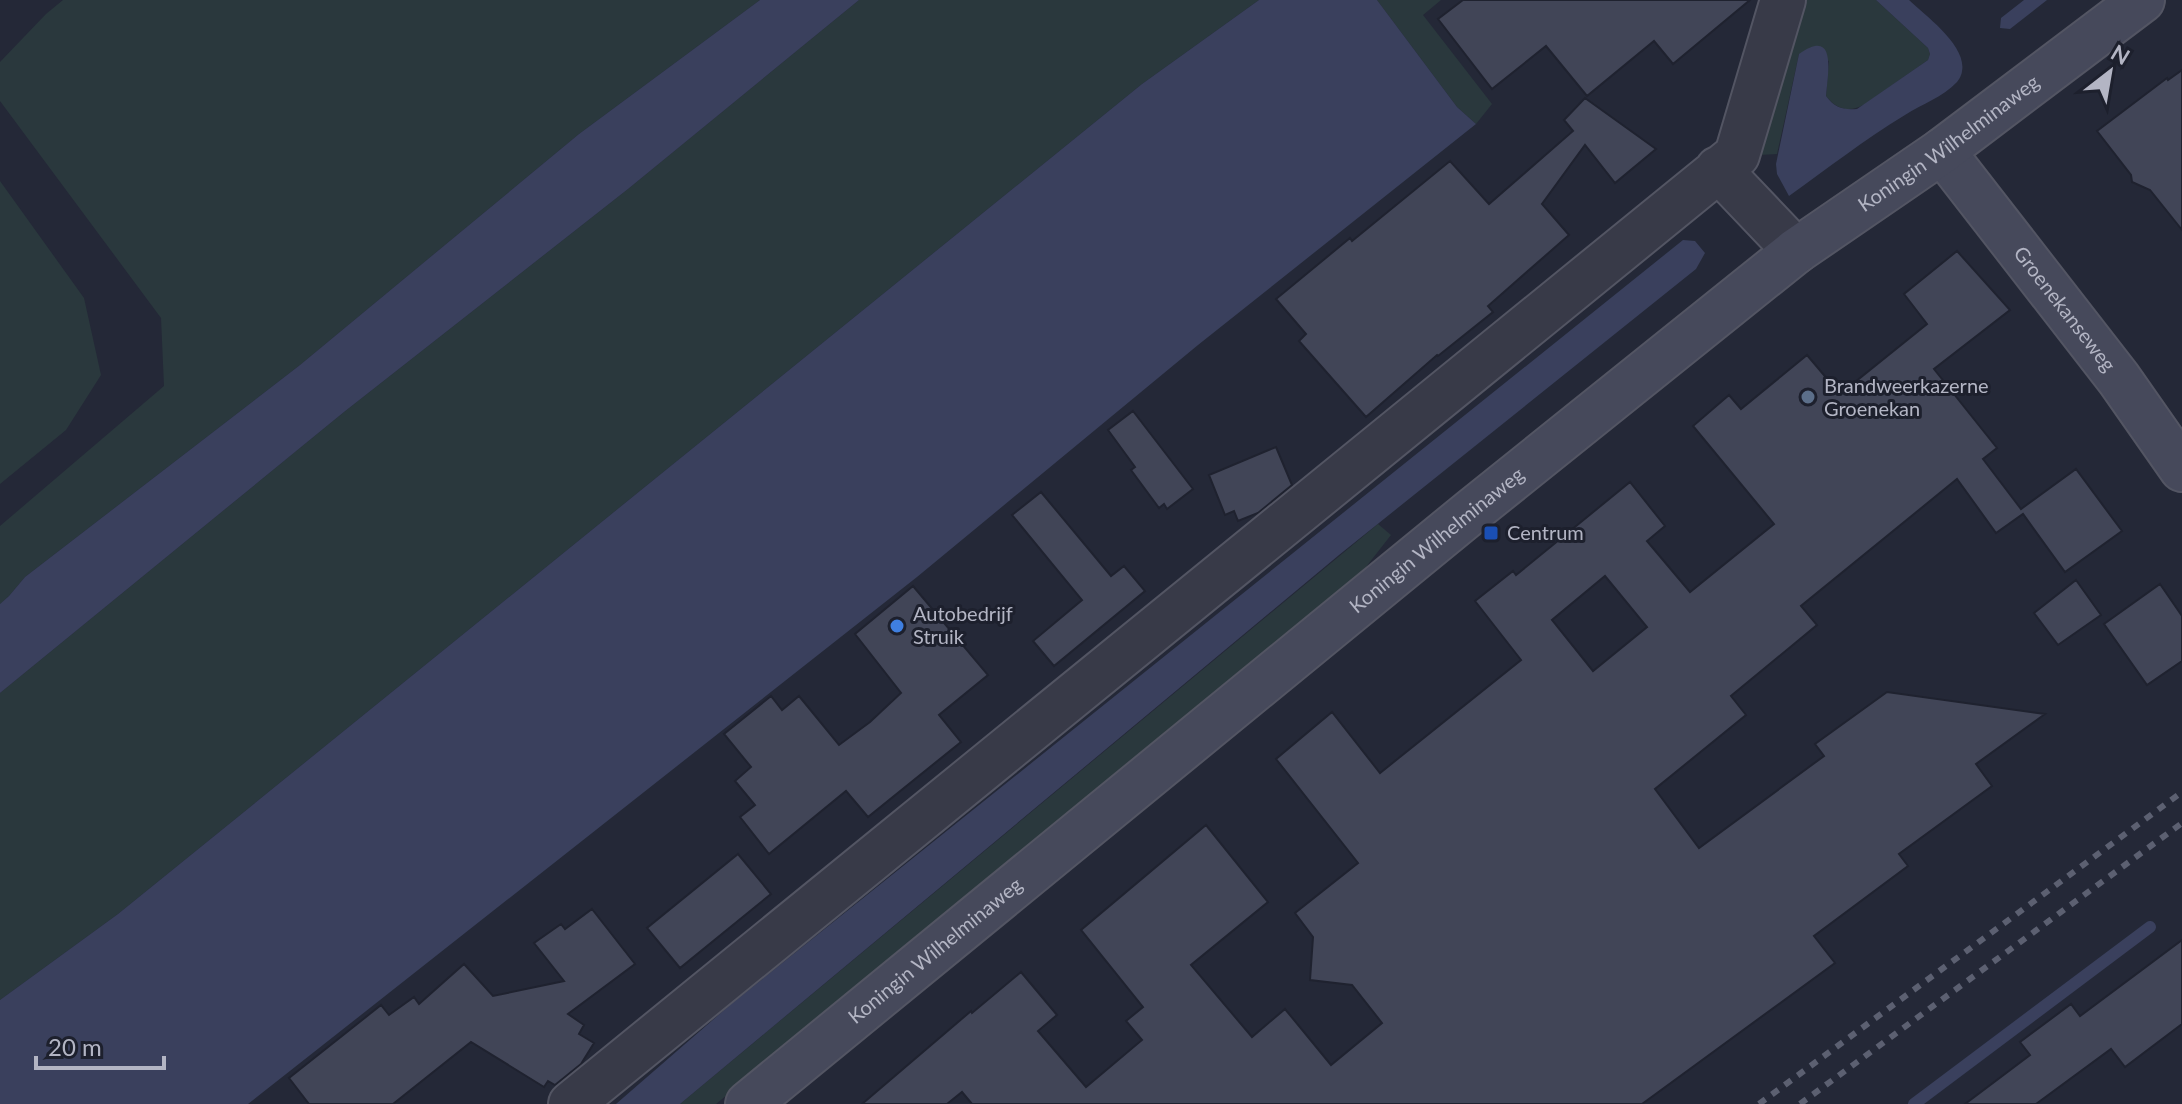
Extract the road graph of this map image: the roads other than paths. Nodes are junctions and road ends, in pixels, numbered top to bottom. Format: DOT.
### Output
graph roads {
  1 [pos="1783,0"];
  2 [pos="2142,0"];
  3 [pos="1942,151"];
  4 [pos="1718,169"];
  5 [pos="1796,251"];
  6 [pos="2182,469"];
  7 [pos="571,1104"];
  8 [pos="748,1104"];
  1 -- 4 [label="street"];
  2 -- 3 [label="main road, Koningin Wilhelminaweg"];
  3 -- 5 [label="main road, Koningin Wilhelminaweg"];
  3 -- 6 [label="main road, Groenekanseweg"];
  4 -- 5 [label="street"];
  4 -- 7 [label="street"];
  5 -- 8 [label="main road, Koningin Wilhelminaweg"];
}
